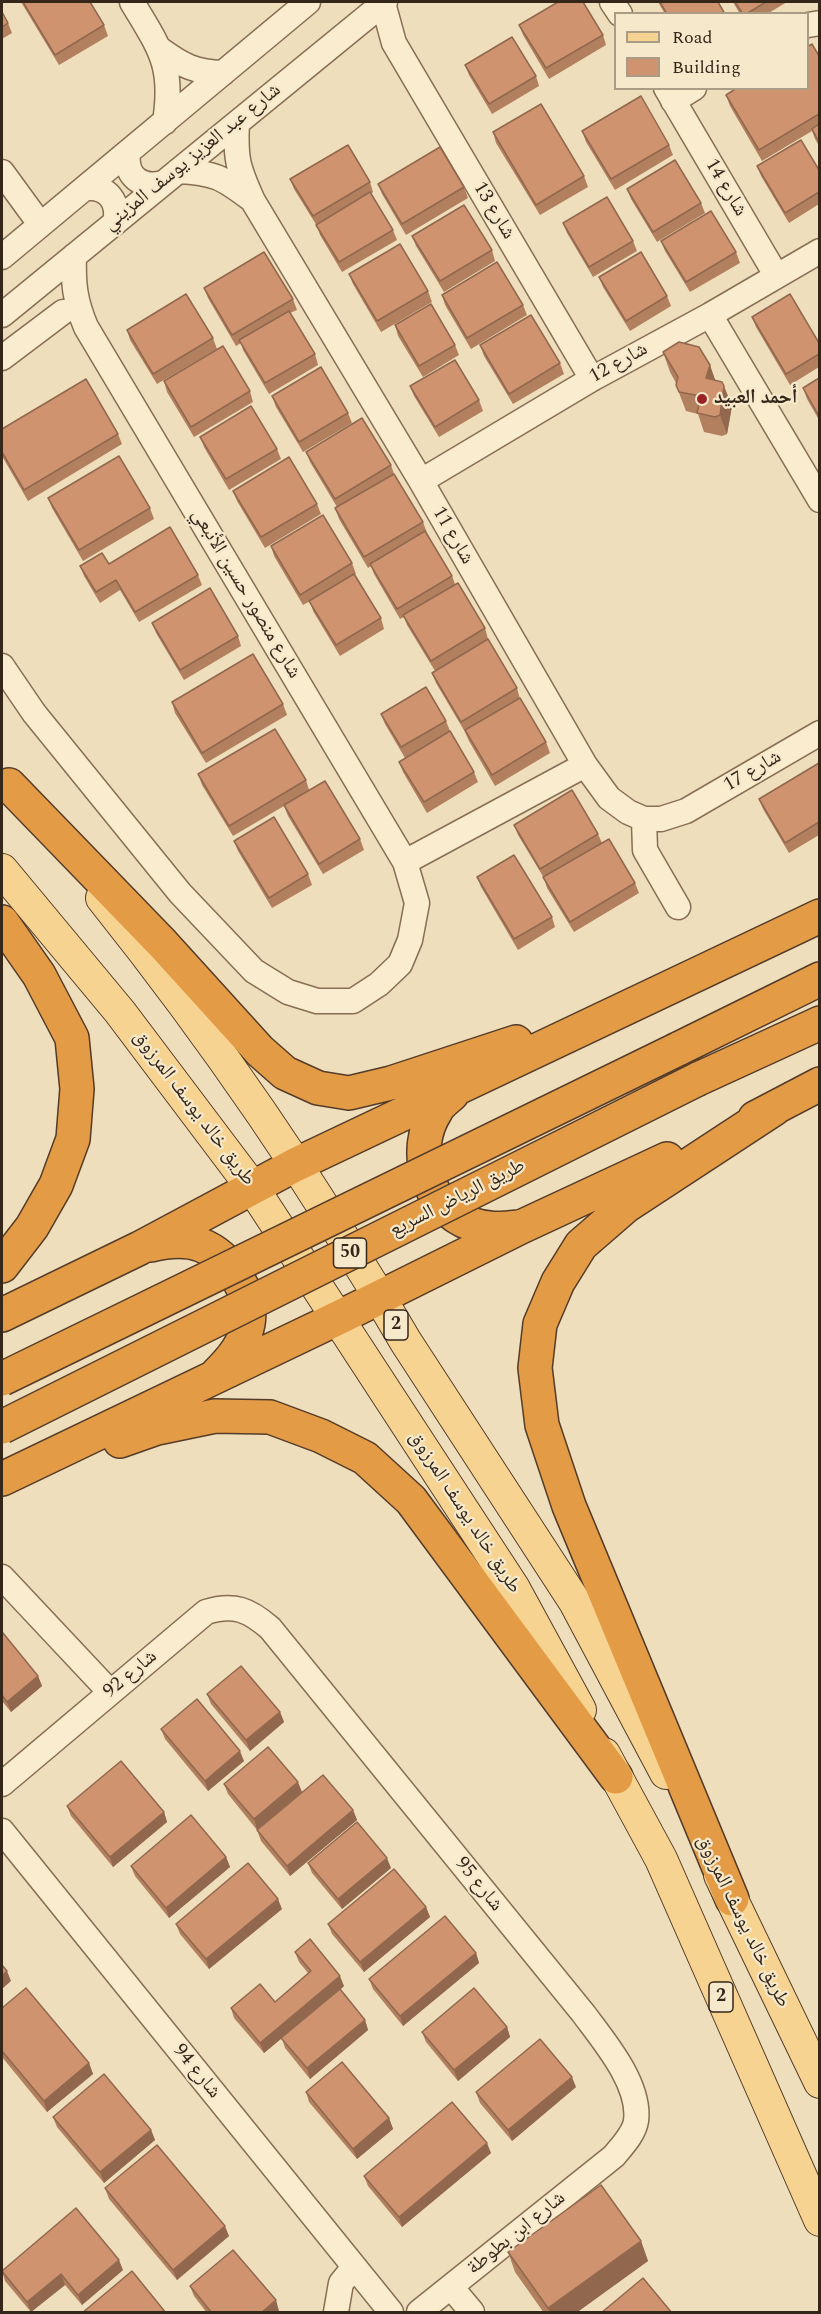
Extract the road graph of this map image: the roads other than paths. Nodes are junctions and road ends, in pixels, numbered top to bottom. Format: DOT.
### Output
graph roads {
  1 [pos="132,2"];
  2 [pos="308,2"];
  3 [pos="384,2"];
  4 [pos="355,26"];
  5 [pos="394,43"];
  6 [pos="161,50"];
  7 [pos="223,73"];
  8 [pos="687,90"];
  9 [pos="669,95"];
  10 [pos="165,122"];
  11 [pos="237,123"];
  12 [pos="128,153"];
  13 [pos="2,172"];
  14 [pos="171,177"];
  15 [pos="85,188"];
  16 [pos="253,201"];
  17 [pos="116,223"];
  18 [pos="40,224"];
  19 [pos="819,251"];
  20 [pos="74,256"];
  21 [pos="2,257"];
  22 [pos="776,276"];
  23 [pos="9,309"];
  24 [pos="63,312"];
  25 [pos="710,315"];
  26 [pos="86,327"];
  27 [pos="2,358"];
  28 [pos="592,379"];
  29 [pos="421,482"];
  30 [pos="819,497"];
  31 [pos="2,666"];
  32 [pos="819,733"];
  33 [pos="585,765"];
  34 [pos="5,781"];
  35 [pos="644,819"];
  36 [pos="405,862"];
  37 [pos="2,870"];
  38 [pos="678,907"];
  39 [pos="819,916"];
  40 [pos="2,922"];
  41 [pos="819,979"];
  42 [pos="637,1002"];
  43 [pos="819,1023"];
  44 [pos="819,1084"];
  45 [pos="455,1090"];
  46 [pos="774,1109"];
  47 [pos="295,1165"];
  48 [pos="252,1187"];
  49 [pos="523,1226"];
  50 [pos="140,1248"];
  51 [pos="2,1266"];
  52 [pos="380,1297"];
  53 [pos="2,1315"];
  54 [pos="338,1318"];
  55 [pos="216,1376"];
  56 [pos="2,1379"];
  57 [pos="2,1427"];
  58 [pos="2,1480"];
  59 [pos="2,1577"];
  60 [pos="270,1628"];
  61 [pos="110,1692"];
  62 [pos="616,1777"];
  63 [pos="2,1784"];
  64 [pos="2,1831"];
  65 [pos="732,1899"];
  66 [pos="819,2082"];
  67 [pos="614,2156"];
  68 [pos="819,2220"];
  69 [pos="354,2267"];
  70 [pos="452,2287"];
  71 [pos="336,2313"];
  72 [pos="391,2313"];
  73 [pos="419,2313"];
  74 [pos="472,2313"];
  1 -- 6 [label="street"];
  2 -- 7 [label="street"];
  3 -- 4 [label="street, شارع عبد العزيز يوسف المزيني"];
  3 -- 5 [label="street, شارع 13"];
  4 -- 5 [label="street"];
  4 -- 11 [label="street, شارع عبد العزيز يوسف المزيني"];
  5 -- 28 [label="street, شارع 13"];
  6 -- 7 [label="street"];
  6 -- 10 [label="street"];
  7 -- 10 [label="street"];
  8 -- 9 [label="street, شارع 14"];
  9 -- 22 [label="street, شارع 14"];
  10 -- 12 [label="street"];
  11 -- 14 [label="street, شارع عبد العزيز يوسف المزيني"];
  11 -- 16 [label="street, شارع 11"];
  12 -- 14 [label="street, شارع 11"];
  12 -- 15 [label="street"];
  13 -- 18 [label="street"];
  14 -- 16 [label="street, شارع 11"];
  14 -- 17 [label="street, شارع عبد العزيز يوسف المزيني"];
  15 -- 17 [label="street"];
  15 -- 18 [label="street"];
  16 -- 29 [label="street, شارع 11"];
  17 -- 20 [label="street, شارع عبد العزيز يوسف المزيني"];
  18 -- 21 [label="street"];
  19 -- 22 [label="street, شارع 12"];
  20 -- 23 [label="street, شارع عبد العزيز يوسف المزيني"];
  20 -- 26 [label="street, شارع منصور حسين الأنبعي"];
  22 -- 25 [label="street, شارع 12"];
  23 -- 24 [label="street, شارع منصور حسين الأنبعي"];
  24 -- 26 [label="street, شارع منصور حسين الأنبعي"];
  24 -- 27 [label="street"];
  25 -- 28 [label="street, شارع 12"];
  25 -- 30 [label="street"];
  26 -- 36 [label="street, شارع منصور حسين الأنبعي"];
  28 -- 29 [label="street, شارع 12"];
  29 -- 33 [label="street, شارع 11"];
  31 -- 36 [label="street, شارع منصور حسين الأنبعي"];
  32 -- 35 [label="street, شارع 17"];
  33 -- 35 [label="street, شارع 11"];
  33 -- 36 [label="street"];
  34 -- 42 [label="highway"];
  34 -- 47 [label="main road, طريق خالد يوسف المرزوق / 2"];
  35 -- 38 [label="street"];
  37 -- 48 [label="main road, طريق خالد يوسف المرزوق / 2"];
  39 -- 42 [label="highway"];
  40 -- 51 [label="highway"];
  41 -- 56 [label="highway, طريق الرياض السريع / 50, bridge"];
  42 -- 45 [label="highway"];
  43 -- 57 [label="highway, طريق الرياض السريع / 50, bridge"];
  44 -- 46 [label="highway"];
  45 -- 47 [label="highway"];
  45 -- 49 [label="highway"];
  46 -- 49 [label="highway"];
  46 -- 65 [label="highway"];
  47 -- 48 [label="highway"];
  47 -- 52 [label="main road, طريق خالد يوسف المرزوق / 2"];
  48 -- 50 [label="highway"];
  48 -- 54 [label="main road, طريق خالد يوسف المرزوق / 2"];
  49 -- 52 [label="highway"];
  50 -- 53 [label="highway"];
  50 -- 55 [label="highway"];
  52 -- 54 [label="highway"];
  52 -- 65 [label="main road, طريق خالد يوسف المرزوق / 2"];
  54 -- 55 [label="highway"];
  54 -- 62 [label="main road, طريق خالد يوسف المرزوق / 2"];
  55 -- 58 [label="highway"];
  58 -- 62 [label="highway"];
  59 -- 61 [label="street"];
  60 -- 61 [label="street, شارع 92"];
  60 -- 67 [label="street, شارع 95"];
  61 -- 63 [label="street, شارع 92"];
  62 -- 68 [label="main road, طريق خالد يوسف المرزوق / 2"];
  64 -- 69 [label="street, شارع 94"];
  65 -- 66 [label="main road, طريق خالد يوسف المرزوق / 2"];
  67 -- 70 [label="street, شارع ابن بطوطة"];
  69 -- 71 [label="street"];
  69 -- 72 [label="street, شارع 94"];
  70 -- 73 [label="street, شارع ابن بطوطة"];
  70 -- 74 [label="street"];
}
